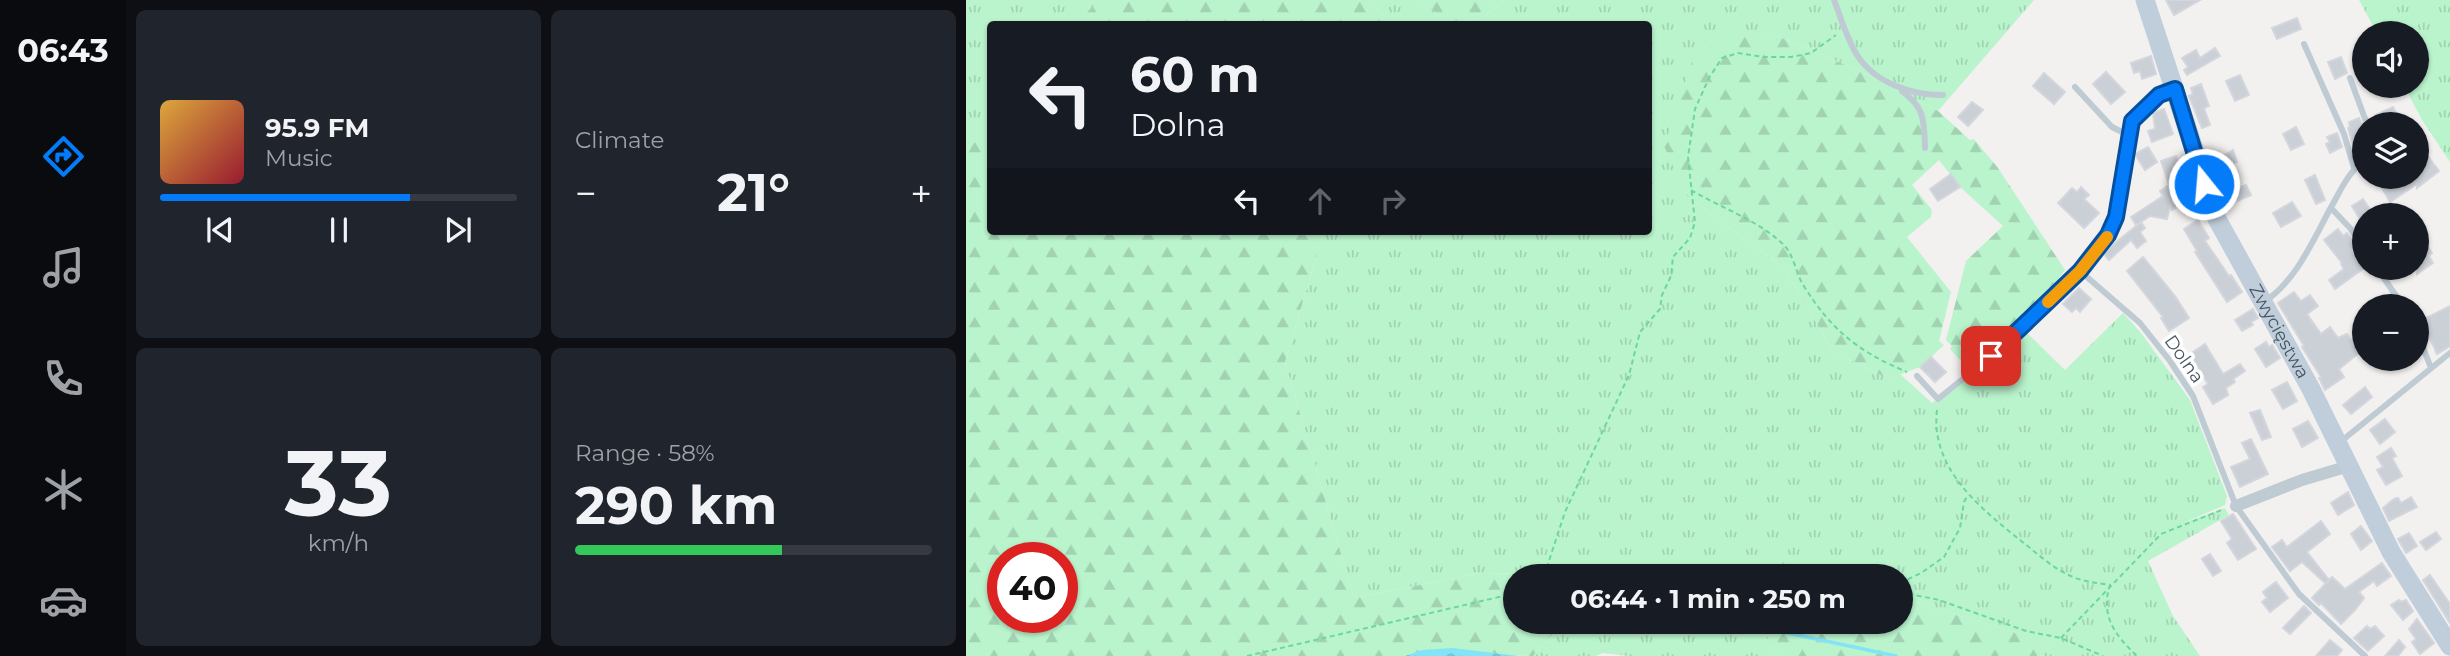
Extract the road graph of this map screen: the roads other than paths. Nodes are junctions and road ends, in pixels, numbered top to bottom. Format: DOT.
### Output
graph roads {
  1 [pos="1834,0"];
  2 [pos="2145,0"];
  3 [pos="2304,44"];
  4 [pos="2350,78"];
  5 [pos="2075,87"];
  6 [pos="1897,88"];
  7 [pos="2175,89"];
  8 [pos="1942,95"];
  9 [pos="2363,112"];
  10 [pos="2130,135"];
  11 [pos="1925,148"];
  12 [pos="2352,161"];
  13 [pos="2352,171"];
  14 [pos="2331,208"];
  15 [pos="2352,231"];
  16 [pos="2080,271"];
  17 [pos="2263,303"];
  18 [pos="2450,353"];
  19 [pos="2429,363"];
  20 [pos="2431,368"];
  21 [pos="1917,376"];
  22 [pos="2338,444"];
  23 [pos="2349,466"];
  24 [pos="2236,506"];
  25 [pos="2450,646"];
  26 [pos="2365,656"];
  1 -- 6 [label="lane"];
  2 -- 7 [label="street, Zwycięstwa"];
  3 -- 12 [label="lane"];
  4 -- 9 [label="lane"];
  5 -- 10 [label="lane"];
  6 -- 8 [label="lane"];
  6 -- 11 [label="lane"];
  7 -- 10 [label="lane"];
  7 -- 17 [label="street, Zwycięstwa"];
  10 -- 16 [label="lane"];
  13 -- 14 [label="lane"];
  14 -- 15 [label="lane"];
  14 -- 17 [label="lane"];
  16 -- 21 [label="lane"];
  16 -- 24 [label="lane, Dolna"];
  17 -- 22 [label="street, Zwycięstwa"];
  18 -- 20 [label="lane"];
  19 -- 20 [label="lane"];
  20 -- 22 [label="lane"];
  22 -- 23 [label="street, Zwycięstwa"];
  23 -- 24 [label="street"];
  23 -- 25 [label="street, Zwycięstwa"];
  24 -- 26 [label="lane, Dolna"];
}
